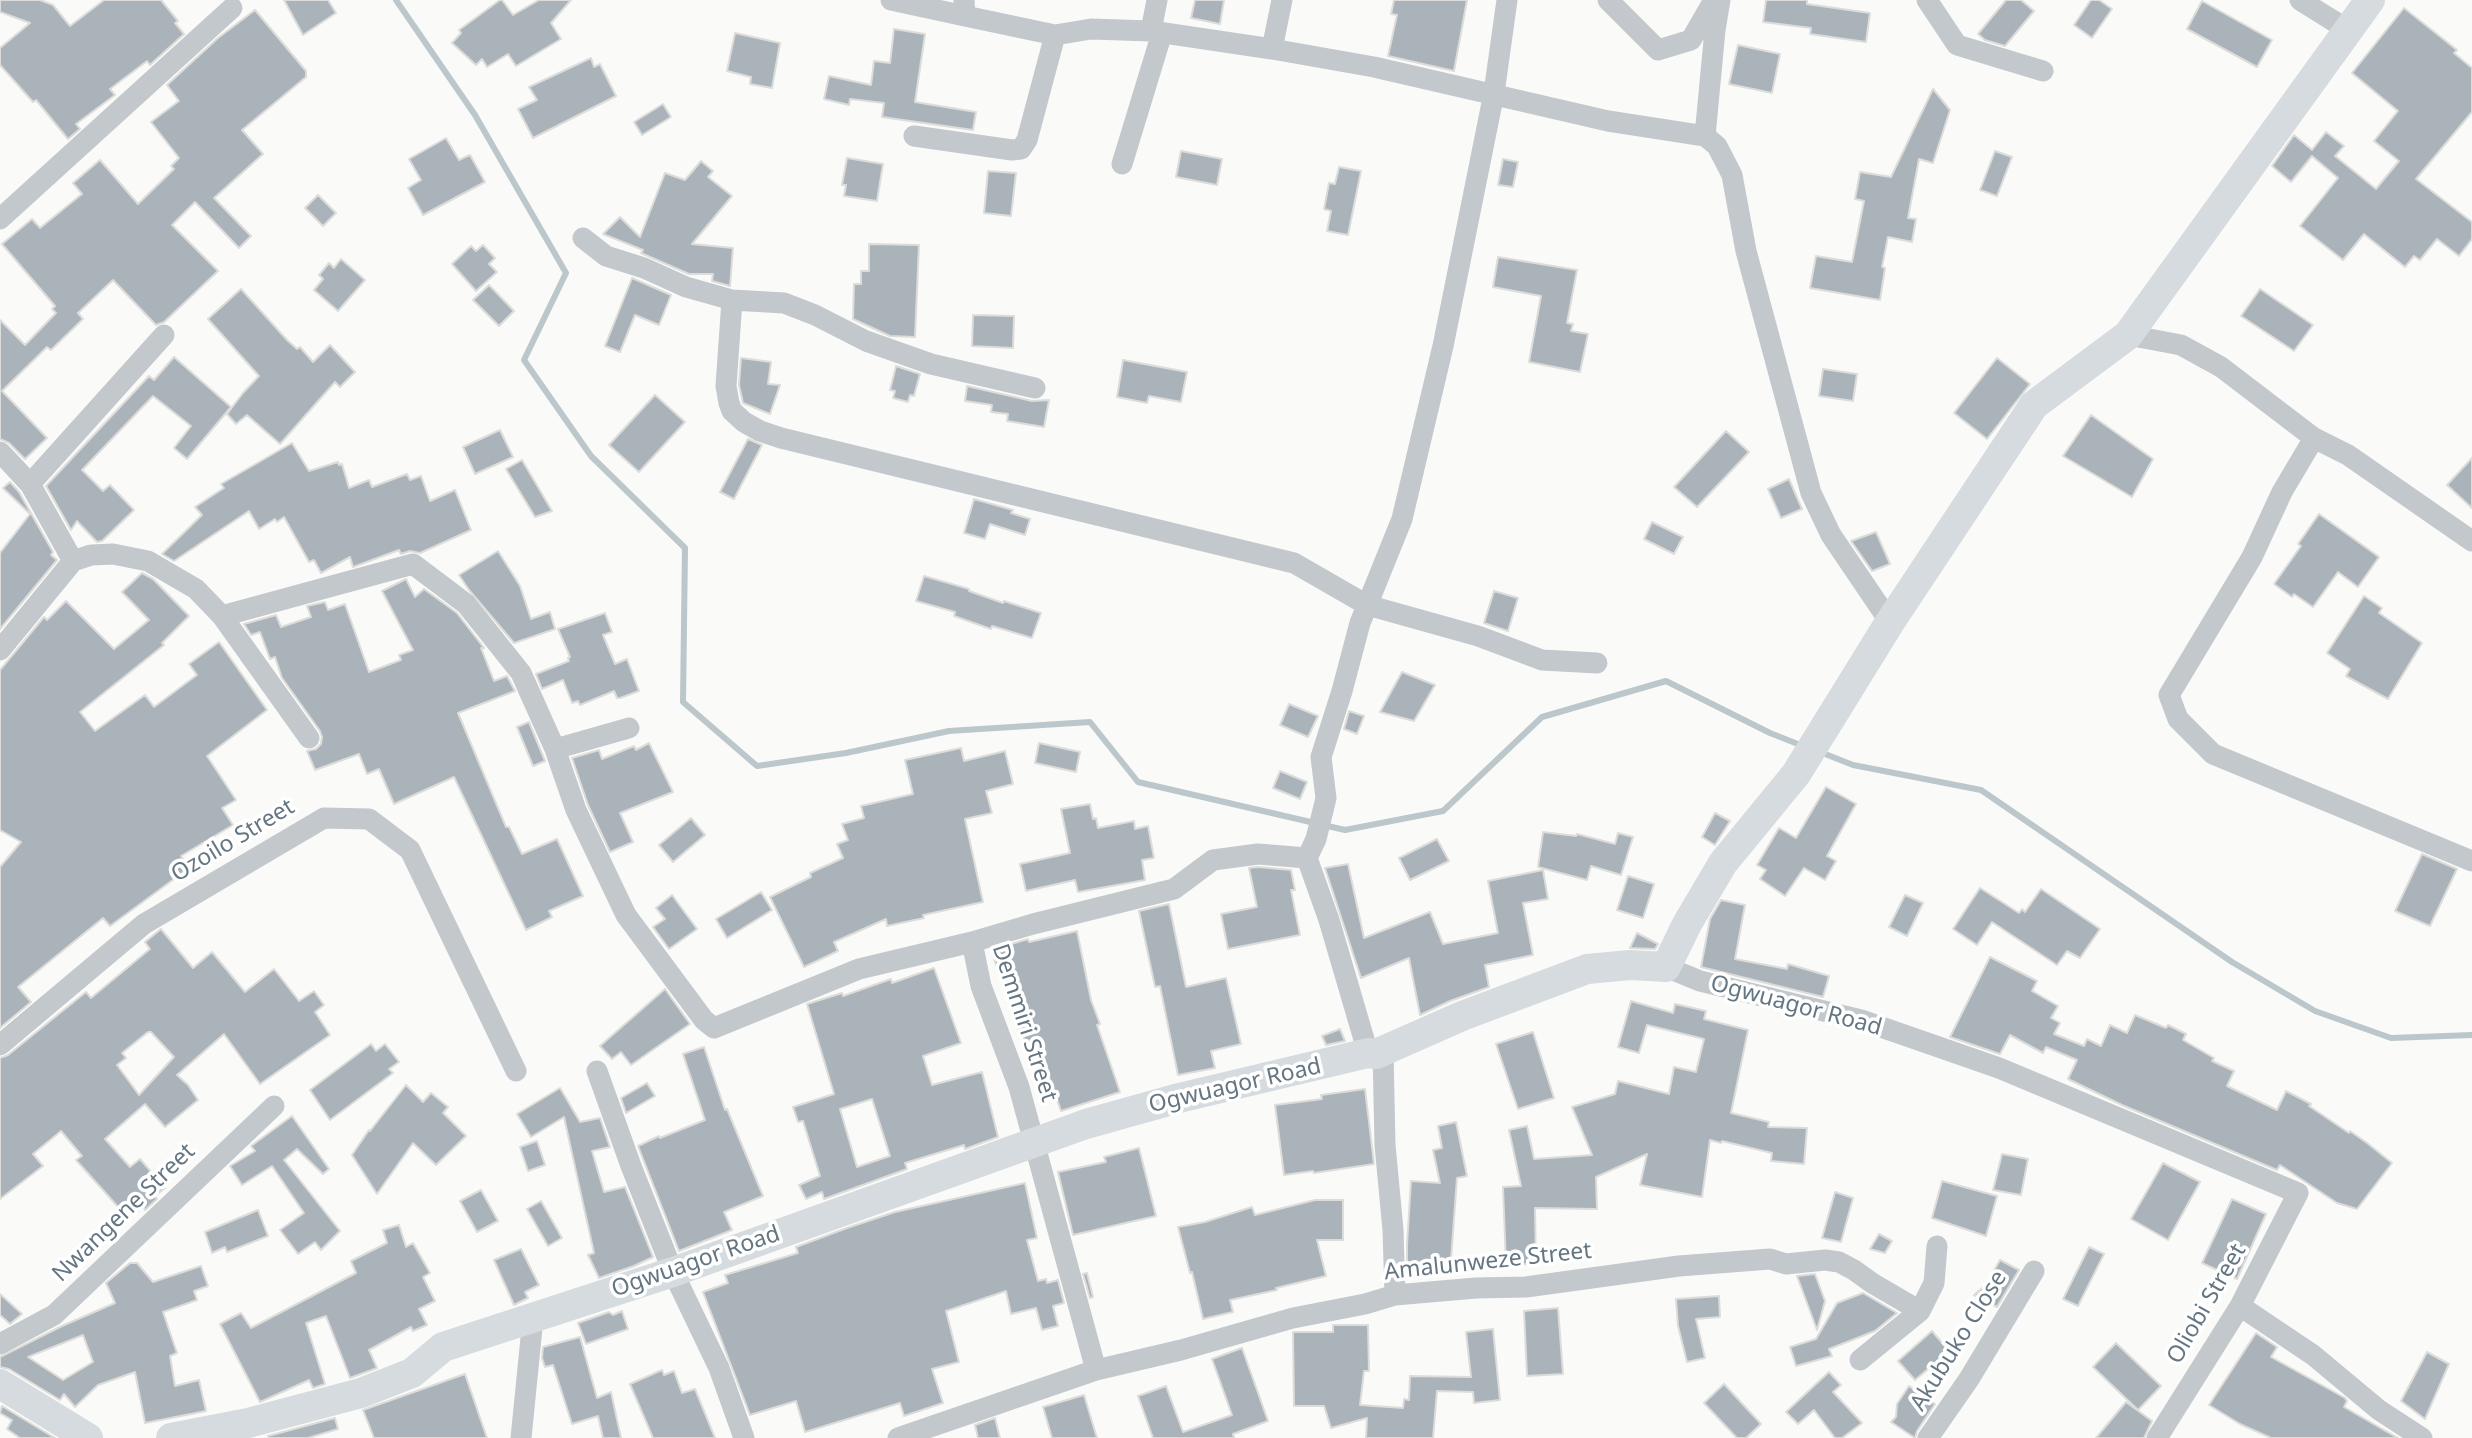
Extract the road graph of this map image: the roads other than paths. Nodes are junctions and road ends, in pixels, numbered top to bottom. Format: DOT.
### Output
graph roads {
  1 [pos="891,0"];
  2 [pos="1157,0"];
  3 [pos="1282,0"];
  4 [pos="1507,0"];
  5 [pos="1608,0"];
  6 [pos="1714,0"];
  7 [pos="1720,0"];
  8 [pos="1927,0"];
  9 [pos="2300,0"];
  10 [pos="2370,0"];
  11 [pos="232,8"];
  12 [pos="965,8"];
  13 [pos="2348,30"];
  14 [pos="1157,32"];
  15 [pos="1055,35"];
  16 [pos="1272,49"];
  17 [pos="2043,71"];
  18 [pos="1494,93"];
  19 [pos="914,136"];
  20 [pos="1705,136"];
  21 [pos="1122,164"];
  22 [pos="0,219"];
  23 [pos="583,238"];
  24 [pos="732,300"];
  25 [pos="164,335"];
  26 [pos="2128,335"];
  27 [pos="1035,388"];
  28 [pos="2314,438"];
  29 [pos="0,452"];
  30 [pos="30,484"];
  31 [pos="2472,541"];
  32 [pos="74,561"];
  33 [pos="1367,605"];
  34 [pos="222,616"];
  35 [pos="1891,622"];
  36 [pos="0,650"];
  37 [pos="1597,663"];
  38 [pos="629,728"];
  39 [pos="309,738"];
  40 [pos="555,749"];
  41 [pos="1307,858"];
  42 [pos="2472,861"];
  43 [pos="972,942"];
  44 [pos="1666,967"];
  45 [pos="0,1045"];
  46 [pos="1376,1052"];
  47 [pos="597,1070"];
  48 [pos="516,1071"];
  49 [pos="274,1106"];
  50 [pos="1033,1142"];
  51 [pos="2298,1193"];
  52 [pos="1937,1245"];
  53 [pos="2034,1271"];
  54 [pos="673,1272"];
  55 [pos="1395,1295"];
  56 [pos="2240,1306"];
  57 [pos="1920,1311"];
  58 [pos="533,1318"];
  59 [pos="0,1343"];
  60 [pos="1860,1360"];
  61 [pos="1096,1370"];
  62 [pos="0,1384"];
  63 [pos="88,1438"];
  64 [pos="171,1438"];
  65 [pos="521,1438"];
  66 [pos="744,1438"];
  67 [pos="898,1438"];
  68 [pos="1928,1438"];
  69 [pos="2157,1438"];
  70 [pos="2423,1438"];
  1 -- 12 [label="street"];
  2 -- 14 [label="street"];
  3 -- 16 [label="street"];
  4 -- 18 [label="street"];
  5 -- 6 [label="street"];
  7 -- 20 [label="street"];
  8 -- 17 [label="street"];
  9 -- 13 [label="street"];
  10 -- 13 [label="street"];
  11 -- 22 [label="street"];
  12 -- 15 [label="street"];
  13 -- 26 [label="street"];
  14 -- 15 [label="street"];
  14 -- 16 [label="street"];
  14 -- 21 [label="street"];
  15 -- 19 [label="street"];
  16 -- 18 [label="street"];
  18 -- 20 [label="street"];
  18 -- 33 [label="street"];
  20 -- 35 [label="street"];
  23 -- 24 [label="street"];
  24 -- 27 [label="street"];
  24 -- 33 [label="street"];
  25 -- 30 [label="street"];
  26 -- 28 [label="street"];
  26 -- 35 [label="street"];
  28 -- 31 [label="street"];
  28 -- 42 [label="street"];
  29 -- 30 [label="street"];
  30 -- 32 [label="street"];
  32 -- 34 [label="street"];
  32 -- 36 [label="street"];
  33 -- 37 [label="street"];
  33 -- 41 [label="street"];
  34 -- 39 [label="street"];
  34 -- 40 [label="street"];
  35 -- 44 [label="street"];
  38 -- 40 [label="street"];
  40 -- 43 [label="street, Demmiri Street"];
  41 -- 43 [label="street"];
  41 -- 46 [label="street"];
  43 -- 50 [label="street, Demmiri Street"];
  44 -- 46 [label="street, Ogwuagor Road"];
  44 -- 51 [label="street, Ogwuagor Road"];
  45 -- 48 [label="street, Ozoilo Street"];
  46 -- 50 [label="street, Ogwuagor Road"];
  46 -- 55 [label="street"];
  47 -- 54 [label="street"];
  49 -- 59 [label="street, Nwangene Street"];
  50 -- 54 [label="street, Ogwuagor Road"];
  50 -- 61 [label="street, Demmiri Street"];
  51 -- 56 [label="street, Oliobi Street"];
  52 -- 57 [label="street"];
  53 -- 68 [label="street, Akubuko Close"];
  54 -- 58 [label="street, Ogwuagor Road"];
  54 -- 66 [label="street"];
  55 -- 57 [label="street, Amalunweze Street"];
  55 -- 61 [label="street, Amalunweze Street"];
  56 -- 69 [label="street, Oliobi Street"];
  56 -- 70 [label="street"];
  57 -- 60 [label="street"];
  58 -- 64 [label="street, Ogwuagor Road"];
  58 -- 65 [label="street"];
  61 -- 67 [label="street, Amalunweze Street"];
  62 -- 63 [label="street"];
}
